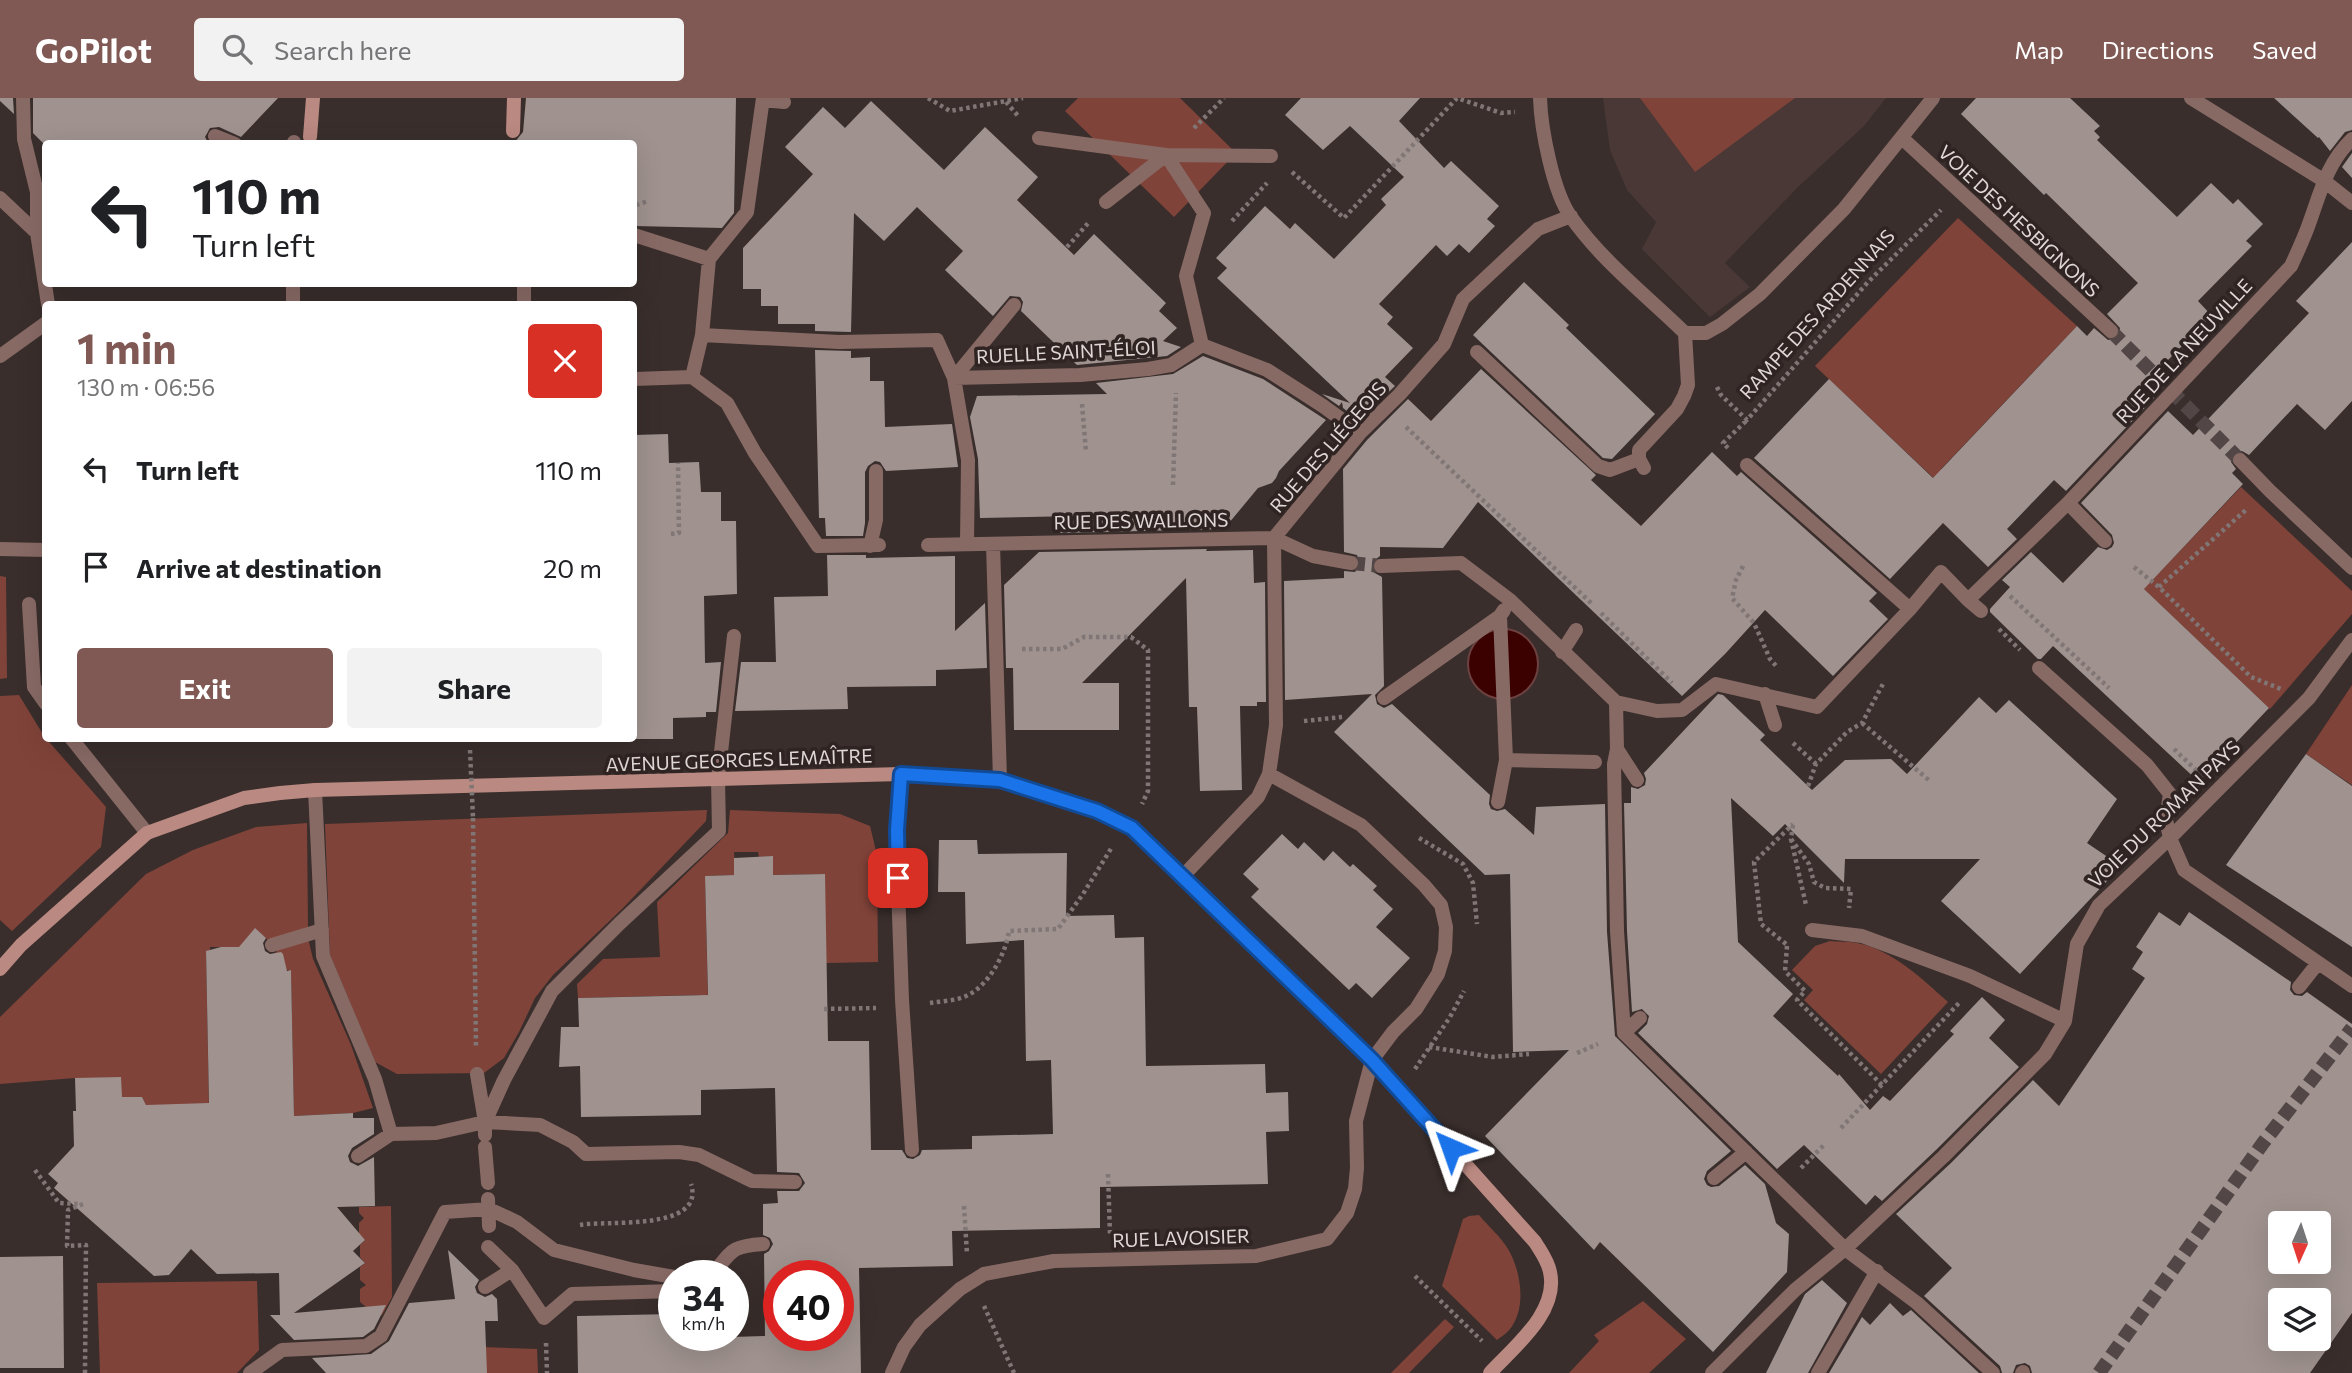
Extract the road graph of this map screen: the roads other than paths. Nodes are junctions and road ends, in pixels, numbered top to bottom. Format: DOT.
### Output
graph roads {
  1 [pos="23,98"];
  2 [pos="313,98"];
  3 [pos="514,98"];
  4 [pos="1933,98"];
  5 [pos="2191,98"];
  6 [pos="763,99"];
  7 [pos="784,102"];
  8 [pos="1540,104"];
  9 [pos="513,131"];
  10 [pos="215,136"];
  11 [pos="310,137"];
  12 [pos="1039,138"];
  13 [pos="1902,138"];
  14 [pos="2352,139"];
  15 [pos="224,140"];
  16 [pos="1166,155"];
  17 [pos="1271,156"];
  18 [pos="2323,180"];
  19 [pos="41,188"];
  20 [pos="0,198"];
  21 [pos="1106,202"];
  22 [pos="2352,203"];
  23 [pos="1570,216"];
  24 [pos="37,233"];
  25 [pos="637,236"];
  26 [pos="709,259"];
  27 [pos="42,265"];
  28 [pos="1014,305"];
  29 [pos="42,326"];
  30 [pos="2111,331"];
  31 [pos="1685,333"];
  32 [pos="702,335"];
  33 [pos="1202,345"];
  34 [pos="1,352"];
  35 [pos="1477,352"];
  36 [pos="692,377"];
  37 [pos="954,378"];
  38 [pos="637,379"];
  39 [pos="1360,433"];
  40 [pos="2240,460"];
  41 [pos="1747,465"];
  42 [pos="876,471"];
  43 [pos="2068,503"];
  44 [pos="1274,538"];
  45 [pos="2105,541"];
  46 [pos="967,544"];
  47 [pos="993,544"];
  48 [pos="928,545"];
  49 [pos="0,550"];
  50 [pos="42,550"];
  51 [pos="1351,563"];
  52 [pos="1381,566"];
  53 [pos="2352,568"];
  54 [pos="1510,600"];
  55 [pos="1968,600"];
  56 [pos="29,604"];
  57 [pos="1910,609"];
  58 [pos="1981,611"];
  59 [pos="1500,616"];
  60 [pos="1576,630"];
  61 [pos="734,636"];
  62 [pos="2352,640"];
  63 [pos="1562,652"];
  64 [pos="2039,668"];
  65 [pos="1765,695"];
  66 [pos="42,698"];
  67 [pos="1384,698"];
  68 [pos="1616,702"];
  69 [pos="1775,725"];
  70 [pos="74,742"];
  71 [pos="1617,749"];
  72 [pos="1506,760"];
  73 [pos="1595,762"];
  74 [pos="901,774"];
  75 [pos="1269,774"];
  76 [pos="718,779"];
  77 [pos="1000,780"];
  78 [pos="1637,780"];
  79 [pos="315,790"];
  80 [pos="1498,802"];
  81 [pos="147,833"];
  82 [pos="2170,838"];
  83 [pos="1183,876"];
  84 [pos="321,930"];
  85 [pos="1812,930"];
  86 [pos="272,945"];
  87 [pos="2318,963"];
  88 [pos="0,969"];
  89 [pos="2352,986"];
  90 [pos="2299,987"];
  91 [pos="1640,1018"];
  92 [pos="2064,1021"];
  93 [pos="1624,1033"];
  94 [pos="1372,1060"];
  95 [pos="477,1074"];
  96 [pos="391,1134"];
  97 [pos="485,1135"];
  98 [pos="912,1150"];
  99 [pos="1746,1152"];
  100 [pos="358,1156"];
  101 [pos="1714,1178"];
  102 [pos="795,1182"];
  103 [pos="488,1183"];
  104 [pos="488,1204"];
  105 [pos="489,1226"];
  106 [pos="763,1244"];
  107 [pos="488,1247"];
  108 [pos="1845,1249"];
  109 [pos="724,1260"];
  110 [pos="512,1270"];
  111 [pos="1877,1271"];
  112 [pos="658,1274"];
  113 [pos="485,1287"];
  114 [pos="658,1291"];
  115 [pos="250,1373"];
  116 [pos="892,1373"];
  117 [pos="1490,1373"];
  118 [pos="1712,1373"];
  119 [pos="1818,1373"];
  120 [pos="1993,1373"];
  1 -- 19 [label="street"];
  2 -- 11 [label="street"];
  3 -- 9 [label="street"];
  4 -- 13 [label="street"];
  5 -- 18 [label="street"];
  6 -- 7 [label="street"];
  6 -- 26 [label="street"];
  8 -- 23 [label="street"];
  10 -- 15 [label="street"];
  12 -- 16 [label="street"];
  13 -- 30 [label="street, VOIE DES HESBIGNONS"];
  13 -- 31 [label="street"];
  14 -- 18 [label="street, RUE DE LA NEUVILLE"];
  16 -- 17 [label="street"];
  16 -- 21 [label="street"];
  16 -- 33 [label="street"];
  18 -- 22 [label="street"];
  18 -- 43 [label="street, RUE DE LA NEUVILLE"];
  19 -- 24 [label="street"];
  20 -- 24 [label="street"];
  23 -- 31 [label="street"];
  23 -- 39 [label="street, RUE DES LIÉGEOIS"];
  24 -- 27 [label="street"];
  25 -- 26 [label="street"];
  26 -- 32 [label="street"];
  28 -- 37 [label="street, RUELLE SAINT-ÉLOI"];
  29 -- 34 [label="street"];
  31 -- 35 [label="street"];
  32 -- 36 [label="street"];
  32 -- 37 [label="street, RUELLE SAINT-ÉLOI"];
  33 -- 37 [label="street, RUELLE SAINT-ÉLOI"];
  33 -- 39 [label="street"];
  36 -- 38 [label="street"];
  36 -- 42 [label="street"];
  37 -- 46 [label="street, RUELLE SAINT-ÉLOI"];
  39 -- 44 [label="street, RUE DES LIÉGEOIS"];
  40 -- 53 [label="street"];
  41 -- 57 [label="street"];
  43 -- 45 [label="street"];
  43 -- 55 [label="street, RUE DE LA NEUVILLE"];
  44 -- 47 [label="street, RUE DES WALLONS"];
  44 -- 51 [label="street, RUE DES WALLONS"];
  44 -- 75 [label="street, RUE DES LIÉGEOIS"];
  46 -- 47 [label="street, RUE DES WALLONS"];
  46 -- 48 [label="street, RUE DES WALLONS"];
  47 -- 77 [label="street"];
  49 -- 50 [label="street"];
  52 -- 54 [label="street"];
  54 -- 59 [label="street"];
  54 -- 63 [label="street"];
  55 -- 57 [label="street"];
  55 -- 58 [label="street"];
  56 -- 66 [label="street"];
  57 -- 65 [label="street"];
  59 -- 67 [label="street"];
  59 -- 72 [label="street"];
  60 -- 63 [label="street"];
  61 -- 76 [label="street"];
  62 -- 82 [label="street, VOIE DU ROMAN PAYS"];
  63 -- 68 [label="street"];
  64 -- 82 [label="street"];
  65 -- 68 [label="street"];
  65 -- 69 [label="street"];
  68 -- 71 [label="street"];
  70 -- 81 [label="street"];
  71 -- 78 [label="street"];
  71 -- 93 [label="street"];
  72 -- 73 [label="street"];
  72 -- 80 [label="street"];
  74 -- 76 [label="street, AVENUE GEORGES LEMAÎTRE"];
  74 -- 77 [label="street, AVENUE GEORGES LEMAÎTRE"];
  74 -- 98 [label="street"];
  75 -- 83 [label="street, RUE DES LIÉGEOIS"];
  75 -- 94 [label="street"];
  76 -- 79 [label="street, AVENUE GEORGES LEMAÎTRE"];
  76 -- 97 [label="street"];
  77 -- 83 [label="street, AVENUE GEORGES LEMAÎTRE"];
  79 -- 81 [label="street, AVENUE GEORGES LEMAÎTRE"];
  79 -- 84 [label="street"];
  81 -- 88 [label="street, AVENUE GEORGES LEMAÎTRE"];
  82 -- 87 [label="street"];
  82 -- 92 [label="street, VOIE DU ROMAN PAYS"];
  83 -- 94 [label="street, AVENUE GEORGES LEMAÎTRE"];
  84 -- 86 [label="street"];
  84 -- 96 [label="street"];
  85 -- 92 [label="street"];
  87 -- 89 [label="street"];
  87 -- 90 [label="street"];
  91 -- 93 [label="street"];
  92 -- 108 [label="street, VOIE DU ROMAN PAYS"];
  93 -- 99 [label="street"];
  94 -- 116 [label="street, RUE LAVOISIER"];
  94 -- 117 [label="street, AVENUE GEORGES LEMAÎTRE"];
  95 -- 97 [label="street"];
  96 -- 97 [label="street"];
  96 -- 100 [label="street"];
  97 -- 102 [label="street"];
  97 -- 103 [label="street"];
  99 -- 101 [label="street"];
  99 -- 108 [label="street"];
  104 -- 105 [label="street"];
  104 -- 112 [label="street"];
  104 -- 115 [label="street"];
  106 -- 109 [label="street"];
  107 -- 110 [label="street"];
  108 -- 111 [label="street"];
  108 -- 118 [label="street, VOIE DU ROMAN PAYS"];
  110 -- 113 [label="street"];
  110 -- 114 [label="street"];
  111 -- 119 [label="street"];
  111 -- 120 [label="street"];
}
